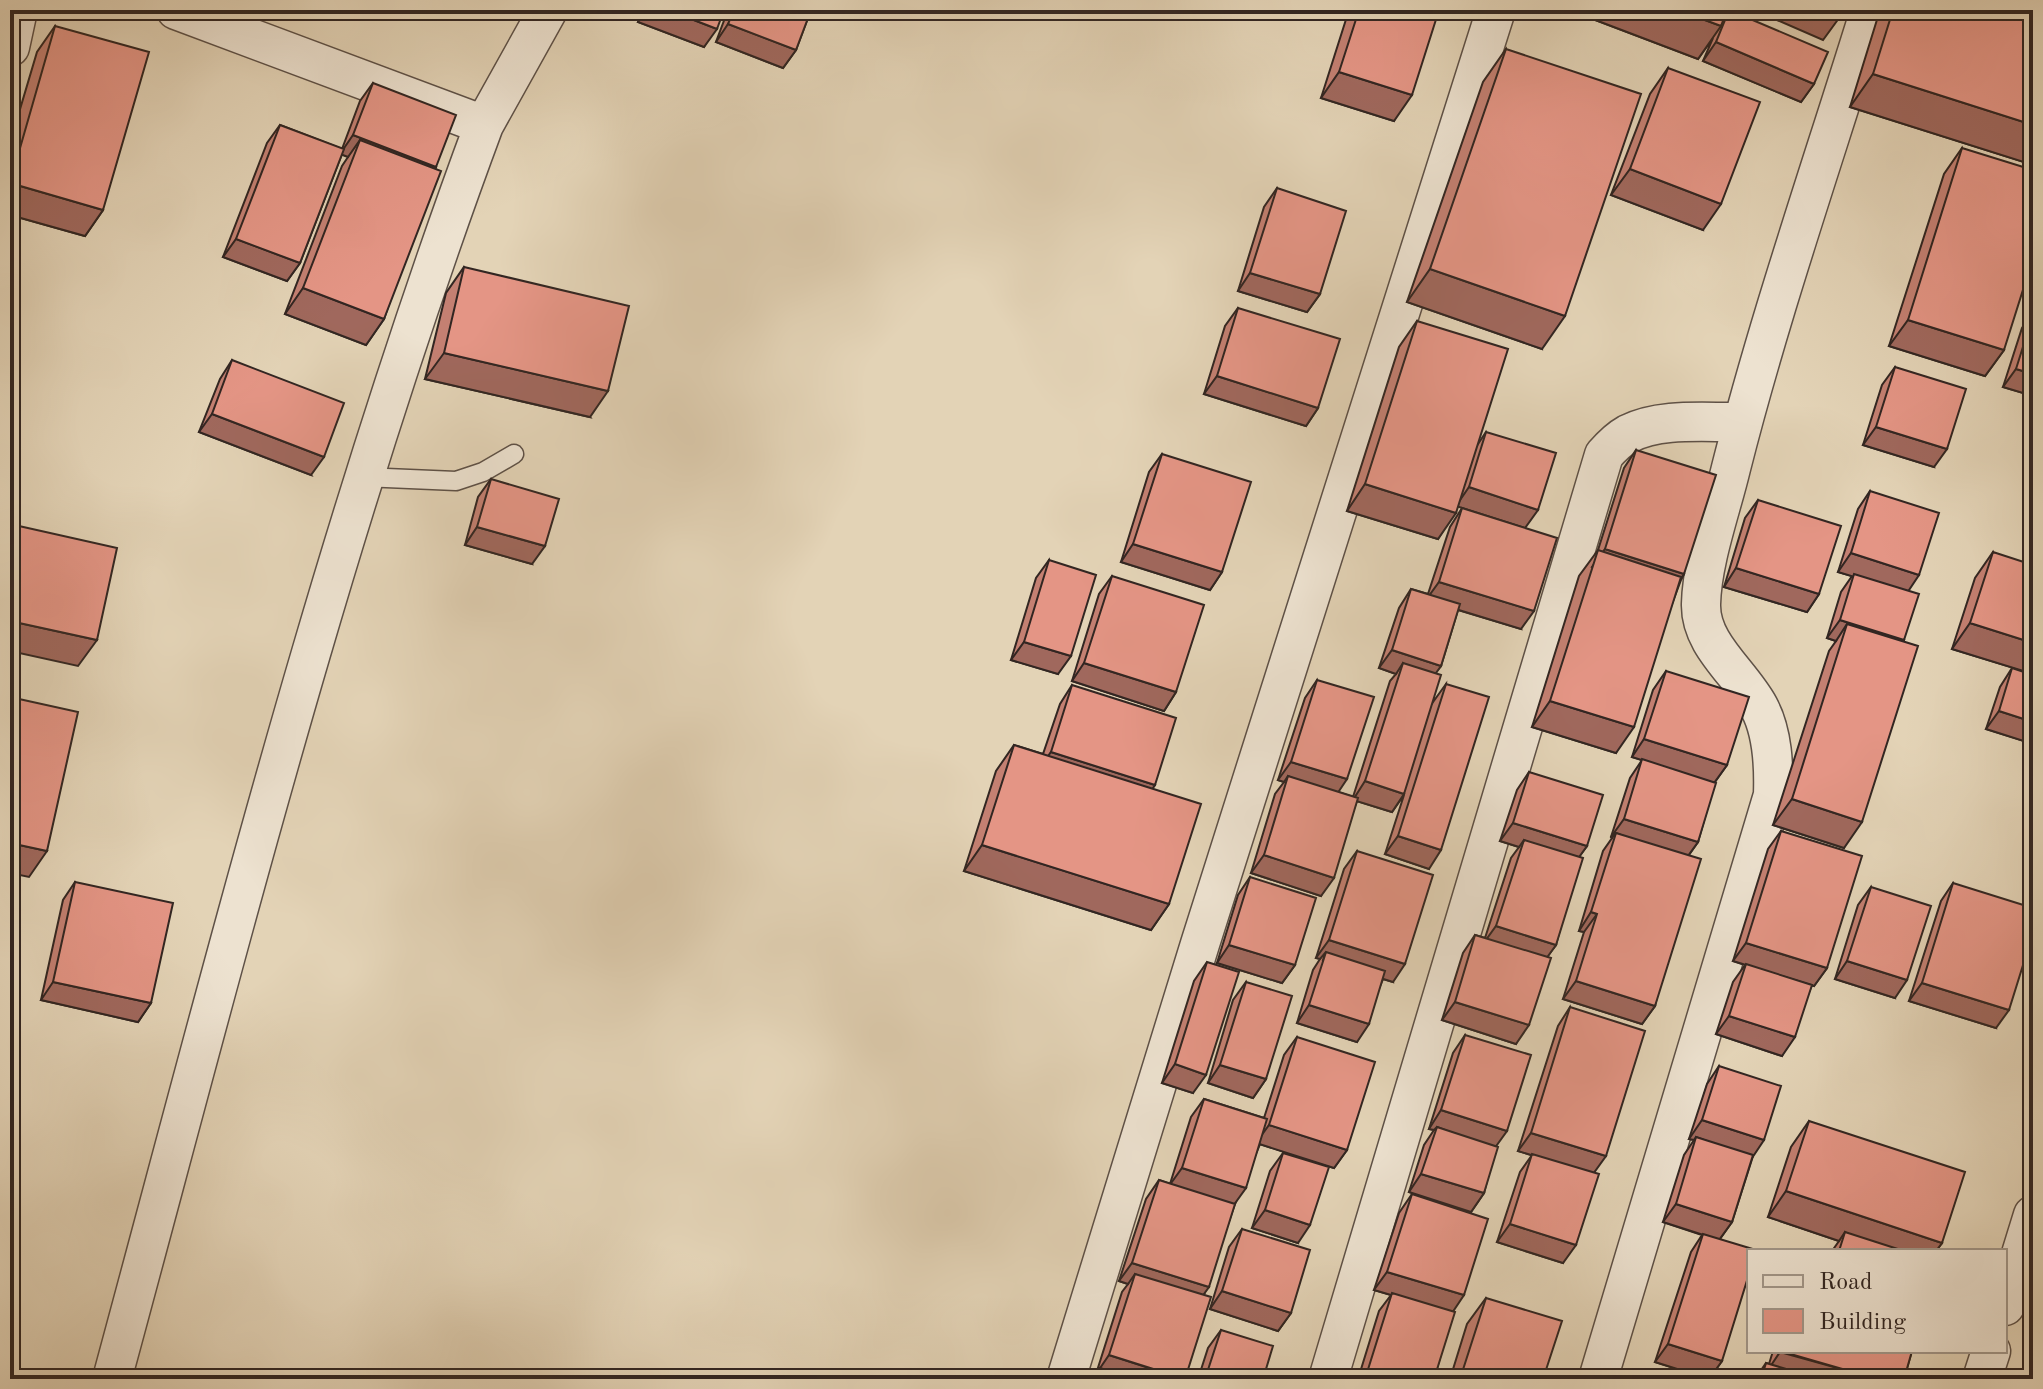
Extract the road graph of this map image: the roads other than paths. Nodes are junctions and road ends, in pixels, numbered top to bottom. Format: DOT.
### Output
graph roads {
  1 [pos="18,10"];
  2 [pos="176,10"];
  3 [pos="548,10"];
  4 [pos="1496,10"];
  5 [pos="1870,10"];
  6 [pos="10,47"];
  7 [pos="484,125"];
  8 [pos="1743,422"];
  9 [pos="514,454"];
  10 [pos="363,477"];
  11 [pos="2033,1215"];
  12 [pos="2007,1300"];
  13 [pos="1990,1353"];
  14 [pos="112,1379"];
  15 [pos="1066,1379"];
  16 [pos="1328,1379"];
  17 [pos="1598,1379"];
  18 [pos="1982,1379"];
  1 -- 6 [label="street"];
  2 -- 7 [label="street"];
  3 -- 7 [label="street"];
  4 -- 15 [label="street"];
  5 -- 8 [label="street"];
  7 -- 10 [label="street"];
  8 -- 16 [label="street"];
  8 -- 17 [label="street"];
  9 -- 10 [label="lane"];
  10 -- 14 [label="street"];
  11 -- 12 [label="street"];
  13 -- 18 [label="street"];
}
